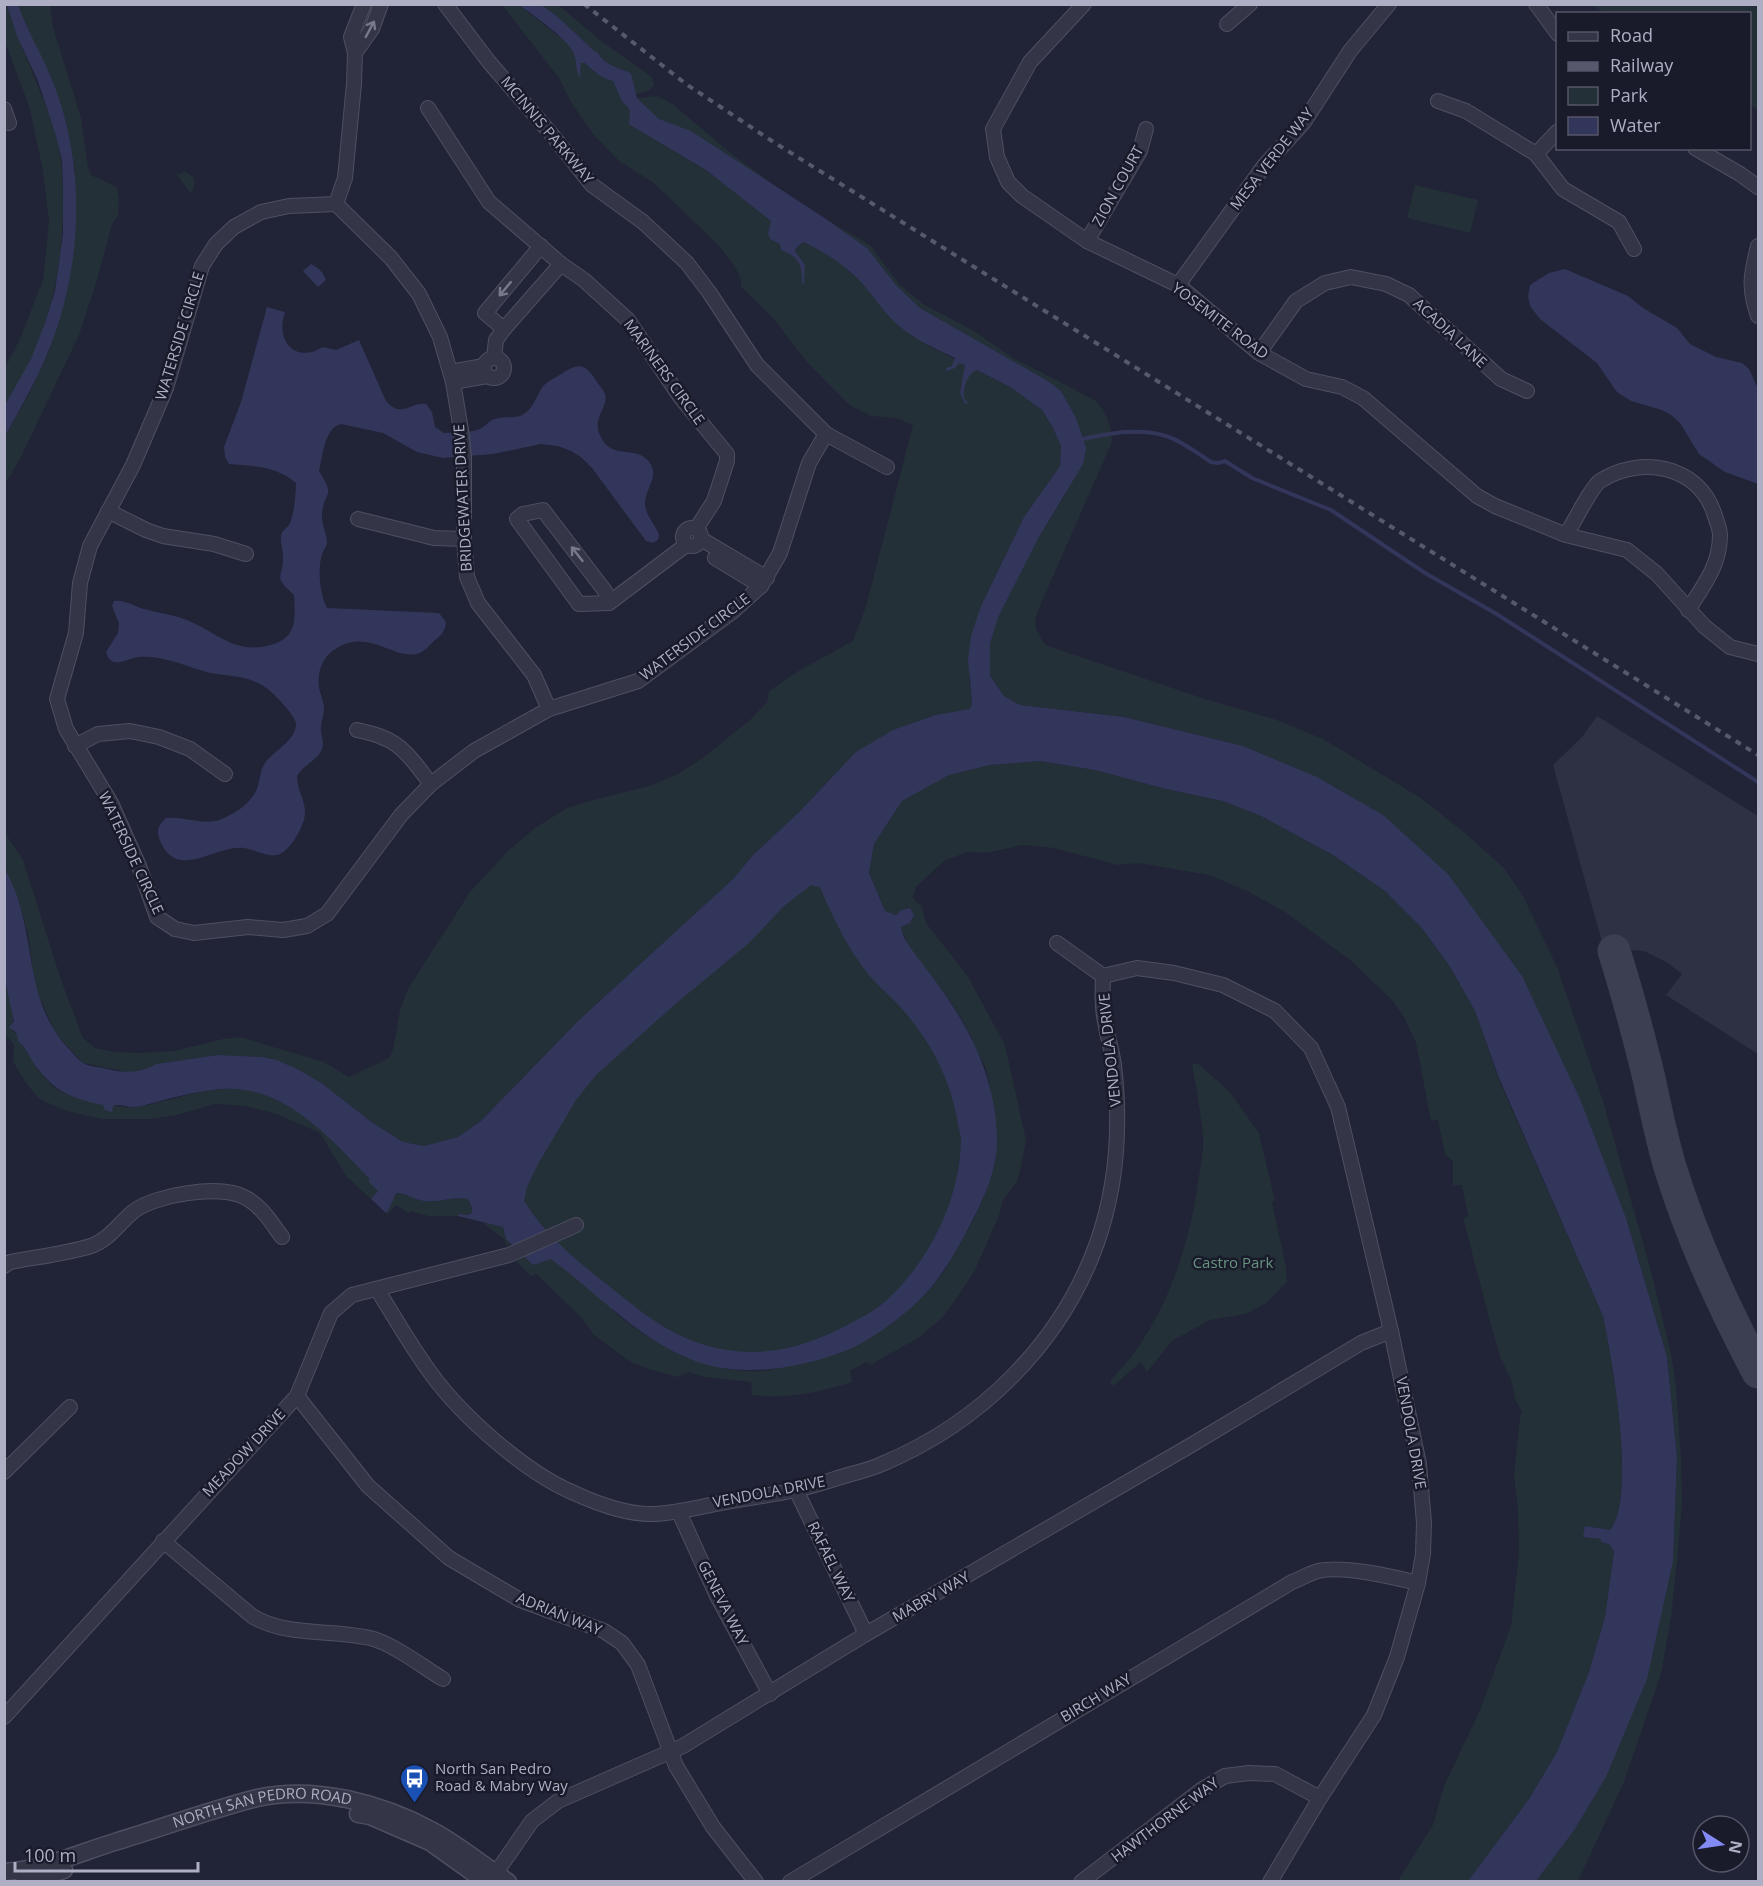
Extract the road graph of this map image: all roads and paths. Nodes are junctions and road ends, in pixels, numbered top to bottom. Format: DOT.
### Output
graph roads {
  1 [pos="364,4"];
  2 [pos="381,4"];
  3 [pos="445,4"];
  4 [pos="1084,4"];
  5 [pos="1250,4"];
  6 [pos="1389,4"];
  7 [pos="1536,4"];
  8 [pos="1227,24"];
  9 [pos="1556,33"];
  10 [pos="355,52"];
  11 [pos="1438,101"];
  12 [pos="428,108"];
  13 [pos="4,109"];
  14 [pos="9,123"];
  15 [pos="1146,129"];
  16 [pos="1556,132"];
  17 [pos="1698,150"];
  18 [pos="1536,154"];
  19 [pos="1758,187"];
  20 [pos="336,204"];
  21 [pos="1087,241"];
  22 [pos="541,246"];
  23 [pos="1758,246"];
  24 [pos="1634,249"];
  25 [pos="561,264"];
  26 [pos="1178,285"];
  27 [pos="1758,316"];
  28 [pos="504,329"];
  29 [pos="1259,353"];
  30 [pos="451,377"];
  31 [pos="1527,391"];
  32 [pos="826,434"];
  33 [pos="887,467"];
  34 [pos="108,511"];
  35 [pos="358,519"];
  36 [pos="1566,535"];
  37 [pos="464,539"];
  38 [pos="695,540"];
  39 [pos="246,554"];
  40 [pos="764,582"];
  41 [pos="609,603"];
  42 [pos="1688,609"];
  43 [pos="1758,654"];
  44 [pos="549,709"];
  45 [pos="357,730"];
  46 [pos="75,746"];
  47 [pos="225,774"];
  48 [pos="431,784"];
  49 [pos="1057,943"];
  50 [pos="1103,976"];
  51 [pos="576,1225"];
  52 [pos="282,1237"];
  53 [pos="4,1249"];
  54 [pos="7,1264"];
  55 [pos="377,1289"];
  56 [pos="1392,1331"];
  57 [pos="297,1396"];
  58 [pos="70,1407"];
  59 [pos="4,1472"];
  60 [pos="796,1490"];
  61 [pos="679,1512"];
  62 [pos="163,1541"];
  63 [pos="1418,1583"];
  64 [pos="866,1634"];
  65 [pos="443,1679"];
  66 [pos="770,1694"];
  67 [pos="4,1717"];
  68 [pos="671,1752"];
  69 [pos="1320,1798"];
  70 [pos="4,1872"];
  71 [pos="495,1879"];
  72 [pos="24,1881"];
  73 [pos="756,1881"];
  74 [pos="790,1881"];
  75 [pos="1082,1881"];
  76 [pos="1270,1881"];
  1 -- 10 [label="street"];
  10 -- 2 [label="street, one-way"];
  3 -- 32 [label="street, MCINNIS PARKWAY"];
  4 -- 21 [label="street, YOSEMITE ROAD"];
  5 -- 8 [label="street"];
  6 -- 26 [label="street, MESA VERDE WAY"];
  7 -- 9 [label="street"];
  10 -- 20 [label="street"];
  11 -- 18 [label="street"];
  12 -- 22 [label="street, MARINERS CIRCLE"];
  13 -- 14 [label="street"];
  15 -- 21 [label="street, ZION COURT"];
  16 -- 18 [label="street"];
  17 -- 19 [label="street"];
  18 -- 24 [label="street"];
  20 -- 30 [label="street, BRIDGEWATER DRIVE"];
  20 -- 34 [label="street, WATERSIDE CIRCLE"];
  21 -- 26 [label="street, YOSEMITE ROAD"];
  22 -- 25 [label="street, MARINERS CIRCLE"];
  22 -- 28 [label="street, one-way"];
  23 -- 27 [label="street"];
  25 -- 28 [label="street"];
  25 -- 38 [label="street, MARINERS CIRCLE"];
  26 -- 29 [label="street, YOSEMITE ROAD"];
  28 -- 30 [label="street"];
  29 -- 31 [label="street, ACADIA LANE"];
  29 -- 36 [label="street, YOSEMITE ROAD"];
  30 -- 37 [label="street, BRIDGEWATER DRIVE"];
  32 -- 33 [label="street, MCINNIS PARKWAY"];
  32 -- 40 [label="street, WATERSIDE CIRCLE"];
  34 -- 39 [label="street"];
  34 -- 46 [label="street, WATERSIDE CIRCLE"];
  35 -- 37 [label="street"];
  36 -- 42 [label="street, YOSEMITE ROAD"];
  36 -- 42 [label="street"];
  37 -- 44 [label="street, BRIDGEWATER DRIVE"];
  38 -- 40 [label="street"];
  38 -- 41 [label="street, MARINERS CIRCLE"];
  40 -- 44 [label="street, WATERSIDE CIRCLE"];
  41 -- 41 [label="street, one-way"];
  42 -- 43 [label="street, YOSEMITE ROAD"];
  44 -- 48 [label="street, WATERSIDE CIRCLE"];
  45 -- 48 [label="street"];
  46 -- 47 [label="street"];
  46 -- 48 [label="street, WATERSIDE CIRCLE"];
  49 -- 50 [label="street, VENDOLA DRIVE"];
  50 -- 56 [label="street, VENDOLA DRIVE"];
  50 -- 60 [label="street, VENDOLA DRIVE"];
  51 -- 55 [label="street, MEADOW DRIVE"];
  52 -- 54 [label="street"];
  53 -- 54 [label="street"];
  55 -- 57 [label="street, MEADOW DRIVE"];
  55 -- 61 [label="street, VENDOLA DRIVE"];
  56 -- 63 [label="street, VENDOLA DRIVE"];
  56 -- 64 [label="street, MABRY WAY"];
  57 -- 62 [label="street, MEADOW DRIVE"];
  57 -- 68 [label="street, ADRIAN WAY"];
  58 -- 59 [label="street"];
  60 -- 61 [label="street, VENDOLA DRIVE"];
  60 -- 64 [label="street, RAFAEL WAY"];
  61 -- 66 [label="street, GENEVA WAY"];
  62 -- 65 [label="street"];
  62 -- 67 [label="street, MEADOW DRIVE"];
  63 -- 69 [label="street, VENDOLA DRIVE"];
  63 -- 74 [label="street, BIRCH WAY"];
  64 -- 66 [label="street, MABRY WAY"];
  66 -- 68 [label="street, MABRY WAY"];
  68 -- 71 [label="street, MABRY WAY"];
  68 -- 73 [label="street, ADRIAN WAY"];
  69 -- 75 [label="street, HAWTHORNE WAY"];
  69 -- 76 [label="street, VENDOLA DRIVE"];
  70 -- 71 [label="street, NORTH SAN PEDRO ROAD"];
  71 -- 72 [label="street, NORTH SAN PEDRO ROAD"];
}
